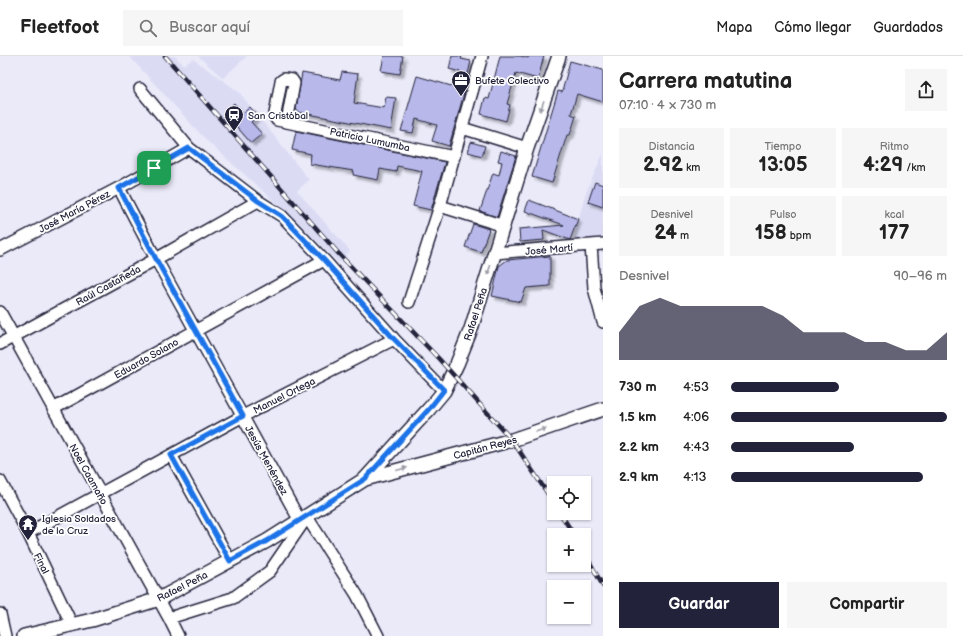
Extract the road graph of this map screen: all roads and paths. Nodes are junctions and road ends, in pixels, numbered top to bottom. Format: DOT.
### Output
graph roads {
  1 [pos="482,56"];
  2 [pos="559,56"];
  3 [pos="140,89"];
  4 [pos="287,122"];
  5 [pos="462,128"];
  6 [pos="189,148"];
  7 [pos="527,148"];
  8 [pos="454,157"];
  9 [pos="119,188"];
  10 [pos="258,201"];
  11 [pos="440,206"];
  12 [pos="504,226"];
  13 [pos="603,244"];
  14 [pos="591,245"];
  15 [pos="0,250"];
  16 [pos="494,253"];
  17 [pos="156,259"];
  18 [pos="324,260"];
  19 [pos="409,302"];
  20 [pos="0,312"];
  21 [pos="603,322"];
  22 [pos="196,330"];
  23 [pos="13,337"];
  24 [pos="394,339"];
  25 [pos="0,344"];
  26 [pos="444,390"];
  27 [pos="53,409"];
  28 [pos="603,409"];
  29 [pos="243,416"];
  30 [pos="171,455"];
  31 [pos="365,479"];
  32 [pos="0,481"];
  33 [pos="100,494"];
  34 [pos="303,519"];
  35 [pos="28,533"];
  36 [pos="230,561"];
  37 [pos="159,599"];
  38 [pos="0,614"];
  39 [pos="170,618"];
  40 [pos="72,625"];
  41 [pos="5,636"];
  42 [pos="24,636"];
  43 [pos="178,636"];
  44 [pos="378,636"];
  1 -- 5 [label="street"];
  2 -- 7 [label="street, Rafael Peña, one-way"];
  3 -- 6 [label="street"];
  4 -- 8 [label="street, Patricio Lumumba"];
  5 -- 7 [label="street"];
  5 -- 8 [label="street"];
  6 -- 9 [label="street, José María Pérez"];
  6 -- 10 [label="street"];
  7 -- 12 [label="street, Rafael Peña"];
  8 -- 11 [label="street"];
  9 -- 15 [label="street, José María Pérez"];
  9 -- 17 [label="street, Jesús Menéndez"];
  10 -- 17 [label="street, Raúl Castañeda"];
  10 -- 18 [label="street"];
  11 -- 12 [label="street"];
  11 -- 19 [label="street"];
  12 -- 16 [label="street, Rafael Peña"];
  13 -- 14 [label="street, José Martí"];
  14 -- 16 [label="street, José Martí"];
  14 -- 21 [label="street"];
  16 -- 26 [label="street, Rafael Peña, one-way"];
  17 -- 22 [label="street, Jesús Menéndez"];
  17 -- 23 [label="street, Raúl Castañeda"];
  18 -- 22 [label="street, Eduardo Solano"];
  18 -- 24 [label="street"];
  20 -- 23 [label="street, Noel Caamaño"];
  22 -- 27 [label="street, Eduardo Solano"];
  22 -- 29 [label="street, Jesús Menéndez"];
  23 -- 25 [label="street, Raúl Castañeda"];
  23 -- 27 [label="street, Noel Caamaño"];
  24 -- 26 [label="street"];
  24 -- 29 [label="street, Manuel Ortega"];
  26 -- 31 [label="street, Rafael Peña"];
  27 -- 33 [label="street, Noel Caamaño"];
  31 -- 28 [label="street, Capitán Reyes, one-way"];
  29 -- 30 [label="street, Manuel Ortega"];
  29 -- 34 [label="street, Jesús Menéndez"];
  30 -- 33 [label="street, Manuel Ortega"];
  30 -- 36 [label="street"];
  31 -- 34 [label="street, Rafael Peña"];
  32 -- 35 [label="street, Final"];
  33 -- 35 [label="street, Manuel Ortega"];
  33 -- 37 [label="street, Noel Caamaño"];
  34 -- 36 [label="street, Rafael Peña"];
  34 -- 39 [label="street, Rafael Peña"];
  34 -- 44 [label="street, Jesús Menéndez"];
  35 -- 40 [label="street, Final"];
  36 -- 37 [label="street, Rafael Peña"];
  37 -- 39 [label="street, Noel Caamaño"];
  37 -- 40 [label="street, Rafael Peña"];
  38 -- 41 [label="street"];
  39 -- 43 [label="street, Noel Caamaño"];
  40 -- 42 [label="street, Rafael Peña"];
}
